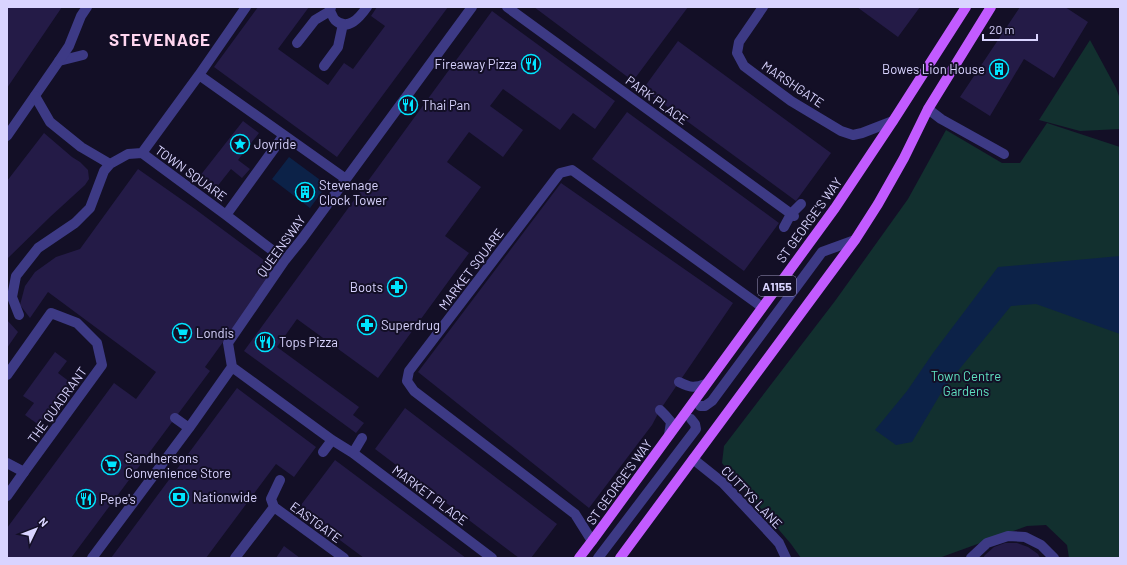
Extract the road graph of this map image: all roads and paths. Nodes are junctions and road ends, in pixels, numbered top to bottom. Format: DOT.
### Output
graph roads {
  1 [pos="87,7"];
  2 [pos="246,7"];
  3 [pos="367,7"];
  4 [pos="472,7"];
  5 [pos="507,7"];
  6 [pos="764,7"];
  7 [pos="966,7"];
  8 [pos="991,7"];
  9 [pos="331,9"];
  10 [pos="343,24"];
  11 [pos="297,43"];
  12 [pos="83,55"];
  13 [pos="59,61"];
  14 [pos="324,66"];
  15 [pos="199,75"];
  16 [pos="35,96"];
  17 [pos="928,110"];
  18 [pos="893,121"];
  19 [pos="284,135"];
  20 [pos="7,136"];
  21 [pos="142,153"];
  22 [pos="1004,154"];
  23 [pos="110,164"];
  24 [pos="346,179"];
  25 [pos="800,204"];
  26 [pos="226,215"];
  27 [pos="792,215"];
  28 [pos="784,227"];
  29 [pos="855,240"];
  30 [pos="285,260"];
  31 [pos="762,307"];
  32 [pos="19,315"];
  33 [pos="232,368"];
  34 [pos="7,374"];
  35 [pos="679,382"];
  36 [pos="706,384"];
  37 [pos="700,406"];
  38 [pos="660,410"];
  39 [pos="175,418"];
  40 [pos="691,419"];
  41 [pos="188,428"];
  42 [pos="669,435"];
  43 [pos="362,438"];
  44 [pos="332,440"];
  45 [pos="323,452"];
  46 [pos="353,453"];
  47 [pos="693,459"];
  48 [pos="7,463"];
  49 [pos="24,472"];
  50 [pos="280,480"];
  51 [pos="7,496"];
  52 [pos="274,507"];
  53 [pos="592,542"];
  54 [pos="92,558"];
  55 [pos="236,558"];
  56 [pos="344,558"];
  57 [pos="492,558"];
  58 [pos="578,558"];
  59 [pos="598,558"];
  60 [pos="620,558"];
  61 [pos="786,558"];
  62 [pos="971,558"];
  63 [pos="1054,558"];
  1 -- 13 [label="street"];
  2 -- 15 [label="street, TOWN SQUARE"];
  3 -- 10 [label="street"];
  4 -- 24 [label="street, QUEENSWAY"];
  5 -- 27 [label="street, PARK PLACE"];
  6 -- 18 [label="street, MARSHGATE"];
  7 -- 18 [label="main road, ST GEORGE'S WAY / A1155"];
  8 -- 17 [label="main road, A1155"];
  9 -- 10 [label="street"];
  9 -- 11 [label="street"];
  10 -- 14 [label="street"];
  12 -- 13 [label="street"];
  13 -- 16 [label="street"];
  15 -- 19 [label="street"];
  15 -- 21 [label="street, TOWN SQUARE"];
  16 -- 20 [label="street"];
  16 -- 23 [label="street"];
  17 -- 22 [label="street"];
  17 -- 29 [label="main road, A1155"];
  18 -- 31 [label="main road, ST GEORGE'S WAY / A1155"];
  19 -- 24 [label="street"];
  19 -- 26 [label="street, TOWN SQUARE"];
  21 -- 23 [label="street"];
  21 -- 26 [label="street, TOWN SQUARE"];
  23 -- 32 [label="street"];
  24 -- 30 [label="street, QUEENSWAY"];
  25 -- 27 [label="street"];
  26 -- 30 [label="street, TOWN SQUARE"];
  27 -- 28 [label="street"];
  29 -- 37 [label="street"];
  29 -- 47 [label="main road, A1155"];
  30 -- 33 [label="street, QUEENSWAY"];
  31 -- 36 [label="main road, ST GEORGE'S WAY / A1155"];
  31 -- 53 [label="street, MARKET SQUARE"];
  33 -- 41 [label="street"];
  33 -- 44 [label="street, MARKET PLACE"];
  34 -- 49 [label="street, THE QUADRANT"];
  35 -- 36 [label="street"];
  36 -- 42 [label="main road, ST GEORGE'S WAY / A1155"];
  38 -- 42 [label="street"];
  39 -- 41 [label="street"];
  40 -- 59 [label="street"];
  41 -- 54 [label="street"];
  42 -- 53 [label="main road, ST GEORGE'S WAY / A1155"];
  43 -- 46 [label="street"];
  44 -- 45 [label="street"];
  44 -- 46 [label="street, MARKET PLACE"];
  46 -- 57 [label="street, MARKET PLACE"];
  47 -- 60 [label="main road, A1155"];
  47 -- 61 [label="street, CUTTYS LANE"];
  48 -- 49 [label="street"];
  49 -- 51 [label="street, THE QUADRANT"];
  50 -- 52 [label="street, EASTGATE"];
  52 -- 55 [label="street, EASTGATE"];
  52 -- 56 [label="street, EASTGATE"];
  53 -- 58 [label="main road, ST GEORGE'S WAY / A1155"];
  62 -- 63 [label="street"];
}
